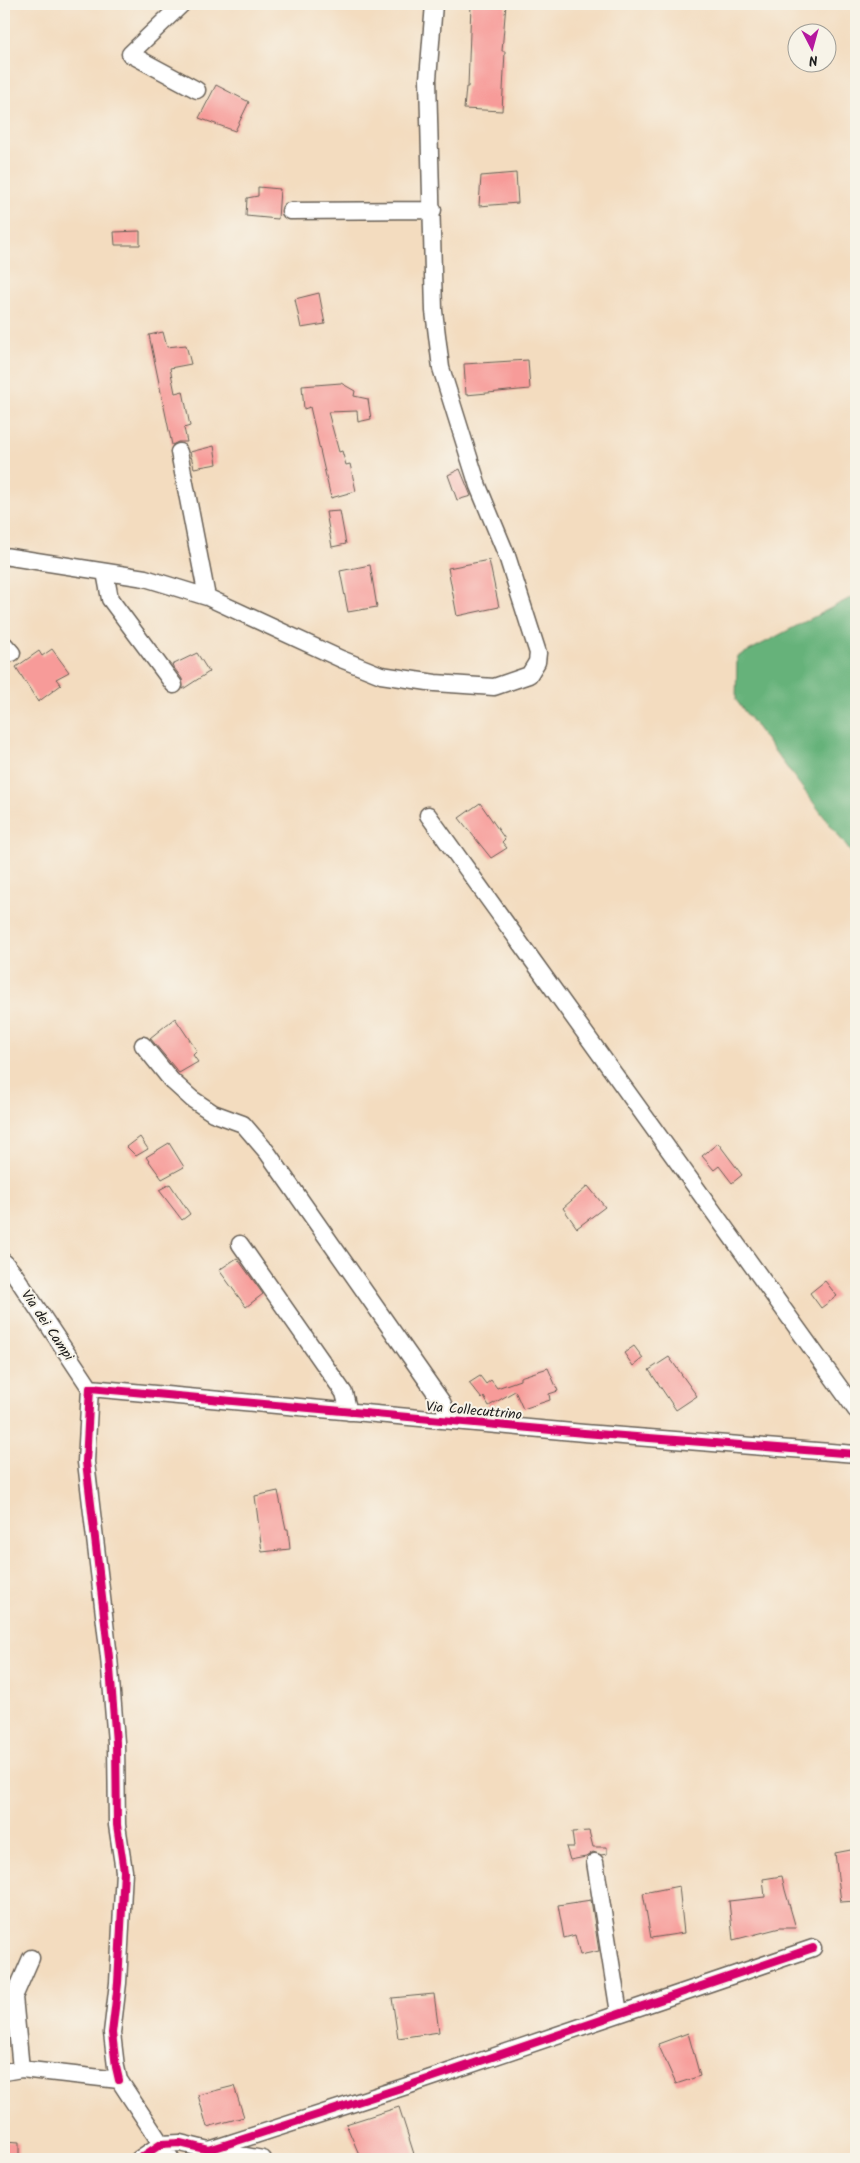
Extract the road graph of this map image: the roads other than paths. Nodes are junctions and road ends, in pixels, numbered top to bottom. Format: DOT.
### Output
graph roads {
  1 [pos="182,4"];
  2 [pos="434,4"];
  3 [pos="197,90"];
  4 [pos="290,210"];
  5 [pos="433,210"];
  6 [pos="179,452"];
  7 [pos="4,556"];
  8 [pos="105,572"];
  9 [pos="208,597"];
  10 [pos="174,685"];
  11 [pos="428,815"];
  12 [pos="143,1045"];
  13 [pos="240,1244"];
  14 [pos="4,1262"];
  15 [pos="90,1388"];
  16 [pos="856,1410"];
  17 [pos="349,1412"];
  18 [pos="451,1421"];
  19 [pos="856,1454"];
  20 [pos="595,1862"];
  21 [pos="813,1948"];
  22 [pos="31,1958"];
  23 [pos="619,2013"];
  24 [pos="21,2069"];
  25 [pos="4,2072"];
  26 [pos="120,2080"];
  27 [pos="161,2144"];
  28 [pos="209,2150"];
  29 [pos="139,2159"];
  30 [pos="171,2159"];
  31 [pos="263,2159"];
  1 -- 3 [label="street"];
  2 -- 5 [label="street"];
  4 -- 5 [label="street"];
  5 -- 9 [label="street"];
  6 -- 9 [label="street"];
  7 -- 8 [label="street"];
  8 -- 9 [label="street"];
  8 -- 10 [label="street"];
  11 -- 16 [label="street"];
  12 -- 18 [label="street"];
  13 -- 17 [label="street"];
  14 -- 15 [label="street, Via dei Campi"];
  15 -- 17 [label="street, Via Collecuttrino"];
  15 -- 26 [label="street"];
  17 -- 18 [label="street, Via Collecuttrino"];
  18 -- 19 [label="street, Via Collecuttrino"];
  20 -- 23 [label="street"];
  21 -- 23 [label="street"];
  22 -- 24 [label="street"];
  23 -- 28 [label="street"];
  24 -- 25 [label="street"];
  24 -- 26 [label="street"];
  26 -- 27 [label="street"];
  27 -- 28 [label="street"];
  27 -- 29 [label="street"];
  27 -- 30 [label="street"];
  28 -- 31 [label="street"];
}
